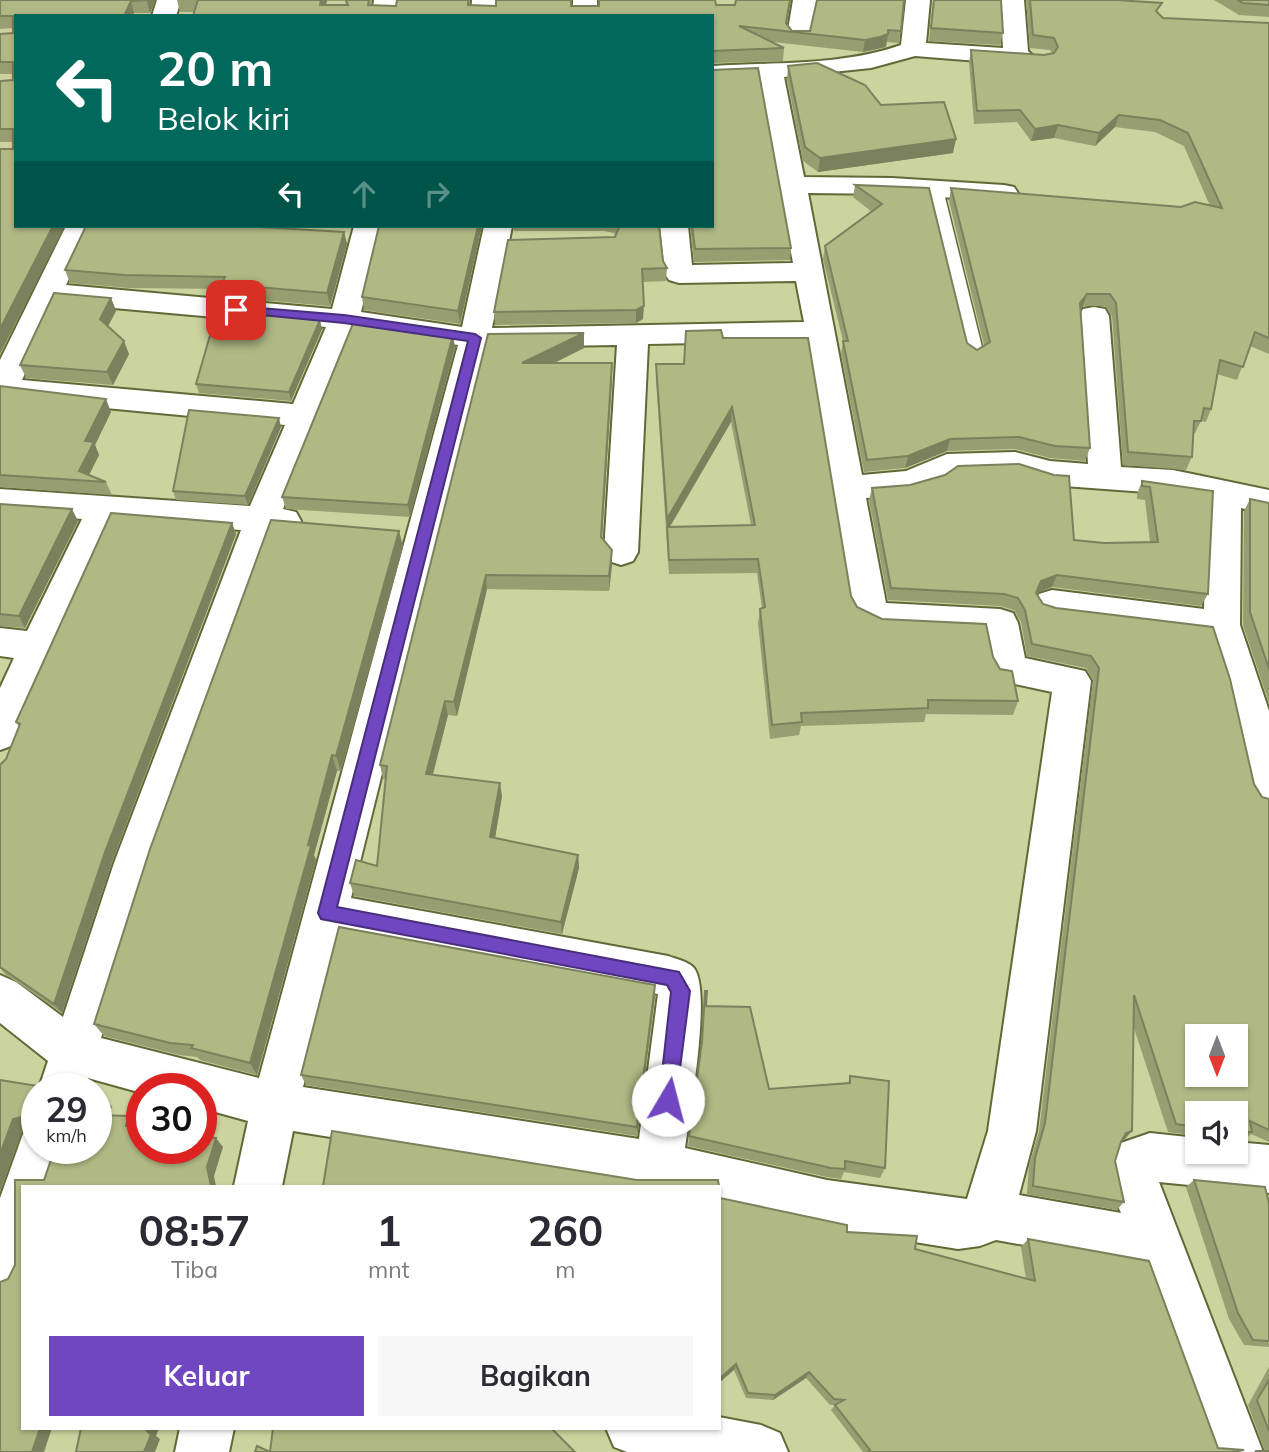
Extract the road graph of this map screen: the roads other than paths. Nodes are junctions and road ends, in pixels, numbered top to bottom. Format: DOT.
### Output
graph roads {
  1 [pos="805,0"];
  2 [pos="918,0"];
  3 [pos="1012,0"];
  4 [pos="799,36"];
  5 [pos="913,49"];
  6 [pos="1016,57"];
  7 [pos="1041,58"];
  8 [pos="770,68"];
  9 [pos="714,73"];
  10 [pos="793,185"];
  11 [pos="935,189"];
  12 [pos="1033,195"];
  13 [pos="79,228"];
  14 [pos="674,228"];
  15 [pos="358,231"];
  16 [pos="506,237"];
  17 [pos="808,272"];
  18 [pos="48,293"];
  19 [pos="683,304"];
  20 [pos="1094,316"];
  21 [pos="344,319"];
  22 [pos="821,331"];
  23 [pos="633,333"];
  24 [pos="475,338"];
  25 [pos="975,355"];
  26 [pos="1,388"];
  27 [pos="305,416"];
  28 [pos="1105,475"];
  29 [pos="847,488"];
  30 [pos="0,502"];
  31 [pos="1269,502"];
  32 [pos="1224,508"];
  33 [pos="104,509"];
  34 [pos="261,519"];
  35 [pos="316,524"];
  36 [pos="621,552"];
  37 [pos="1052,604"];
  38 [pos="1222,625"];
  39 [pos="0,642"];
  40 [pos="37,646"];
  41 [pos="1257,690"];
  42 [pos="0,734"];
  43 [pos="1269,794"];
  44 [pos="327,913"];
  45 [pos="0,996"];
  46 [pos="68,1071"];
  47 [pos="275,1105"];
  48 [pos="36,1164"];
  49 [pos="638,1171"];
  50 [pos="1265,1177"];
  51 [pos="28,1185"];
  52 [pos="258,1185"];
  53 [pos="718,1185"];
  54 [pos="721,1185"];
  55 [pos="21,1207"];
  56 [pos="988,1214"];
  57 [pos="1157,1244"];
  58 [pos="0,1266"];
  59 [pos="207,1430"];
  60 [pos="645,1430"];
  61 [pos="202,1452"];
  62 [pos="761,1452"];
  63 [pos="1236,1452"];
  1 -- 4 [label="street"];
  2 -- 5 [label="street"];
  3 -- 6 [label="street"];
  5 -- 6 [label="street"];
  5 -- 8 [label="street"];
  6 -- 7 [label="street"];
  8 -- 9 [label="street"];
  8 -- 10 [label="street"];
  10 -- 11 [label="street"];
  10 -- 17 [label="street"];
  11 -- 12 [label="street"];
  11 -- 25 [label="lane"];
  13 -- 18 [label="street"];
  14 -- 19 [label="street"];
  15 -- 21 [label="street"];
  16 -- 24 [label="street"];
  17 -- 19 [label="street"];
  17 -- 22 [label="street"];
  18 -- 21 [label="street"];
  18 -- 26 [label="street"];
  19 -- 22 [label="street"];
  19 -- 23 [label="street"];
  20 -- 28 [label="street"];
  21 -- 24 [label="street"];
  21 -- 27 [label="street"];
  22 -- 29 [label="street"];
  23 -- 24 [label="street"];
  23 -- 36 [label="street"];
  24 -- 44 [label="street"];
  26 -- 27 [label="street"];
  27 -- 34 [label="street"];
  28 -- 29 [label="street"];
  28 -- 31 [label="street"];
  29 -- 56 [label="street"];
  30 -- 33 [label="street"];
  32 -- 38 [label="street"];
  33 -- 34 [label="street"];
  33 -- 40 [label="street"];
  34 -- 35 [label="street"];
  34 -- 46 [label="street"];
  37 -- 38 [label="street"];
  38 -- 41 [label="street"];
  39 -- 40 [label="street"];
  40 -- 42 [label="street"];
  41 -- 43 [label="street"];
  44 -- 47 [label="street"];
  44 -- 49 [label="street"];
  45 -- 46 [label="street"];
  46 -- 47 [label="street"];
  47 -- 49 [label="street"];
  47 -- 52 [label="street"];
  48 -- 51 [label="street"];
  49 -- 53 [label="street"];
  50 -- 57 [label="street"];
  54 -- 56 [label="street"];
  55 -- 58 [label="street"];
  56 -- 57 [label="street"];
  57 -- 63 [label="street"];
  59 -- 61 [label="street"];
  60 -- 62 [label="street"];
}
